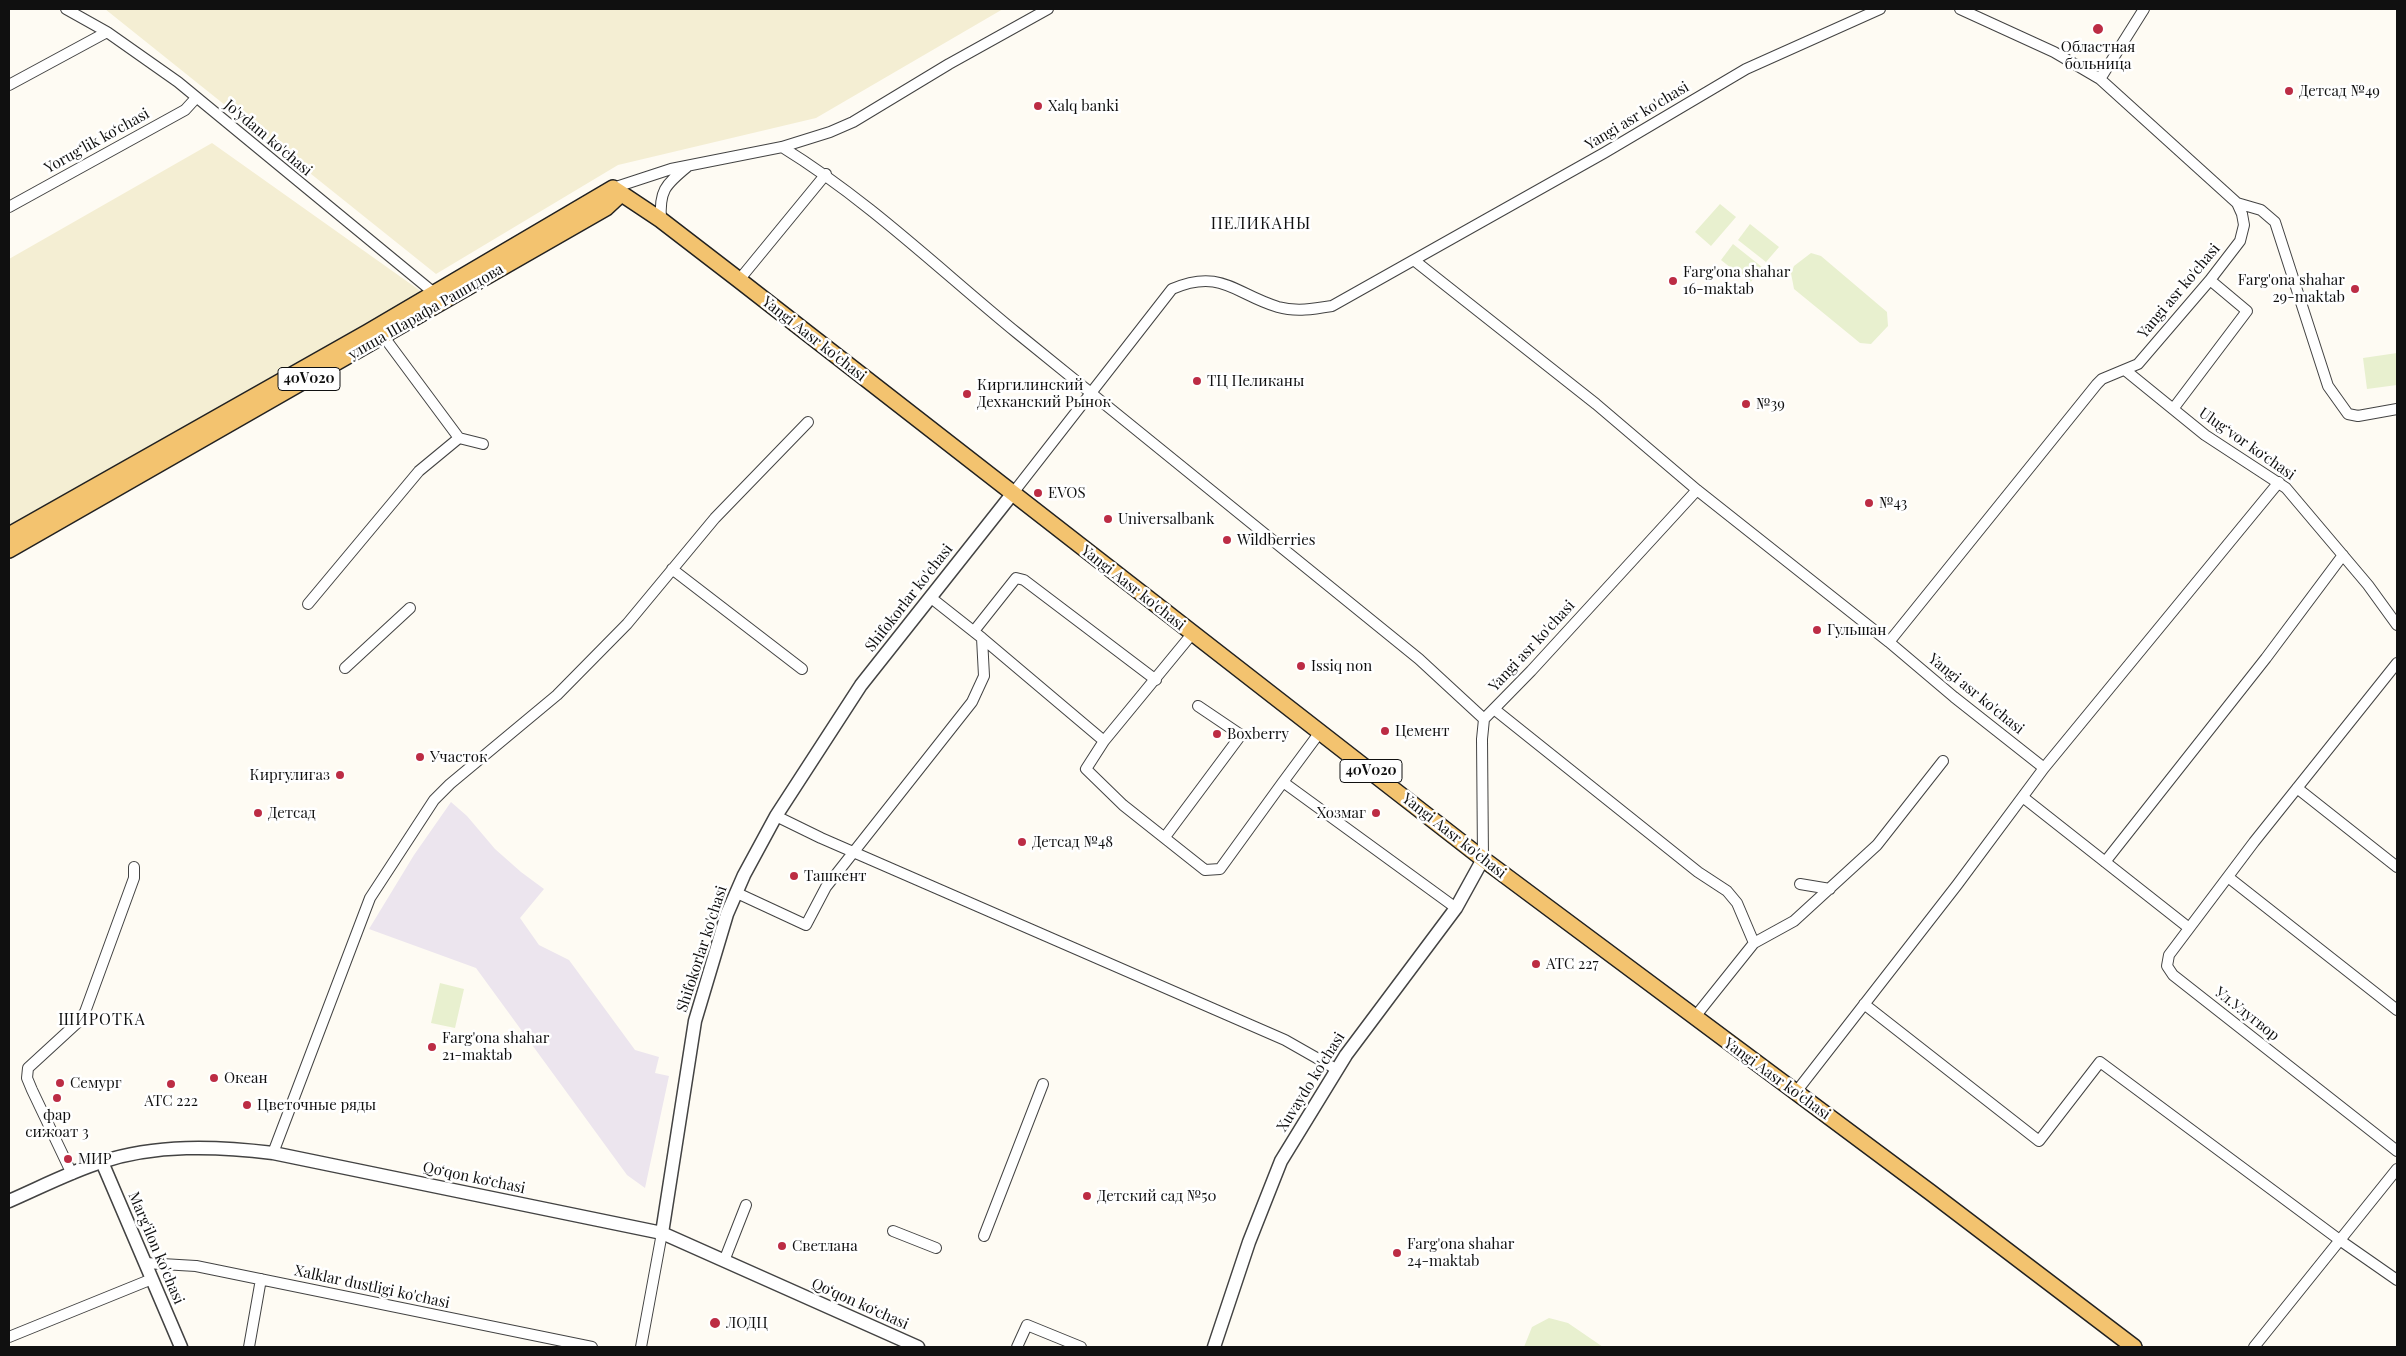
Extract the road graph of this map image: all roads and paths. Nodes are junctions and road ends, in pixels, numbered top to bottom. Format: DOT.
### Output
graph roads {
  1 [pos="66,9"];
  2 [pos="1048,9"];
  3 [pos="1880,9"];
  4 [pos="1960,9"];
  5 [pos="2144,9"];
  6 [pos="107,32"];
  7 [pos="2100,79"];
  8 [pos="9,85"];
  9 [pos="196,98"];
  10 [pos="782,147"];
  11 [pos="688,165"];
  12 [pos="826,174"];
  13 [pos="611,196"];
  14 [pos="2237,203"];
  15 [pos="9,206"];
  16 [pos="661,220"];
  17 [pos="1415,261"];
  18 [pos="739,280"];
  19 [pos="2210,280"];
  20 [pos="439,297"];
  21 [pos="384,337"];
  22 [pos="2125,370"];
  23 [pos="1090,392"];
  24 [pos="2173,409"];
  25 [pos="2396,412"];
  26 [pos="808,422"];
  27 [pos="459,438"];
  28 [pos="483,444"];
  29 [pos="2279,482"];
  30 [pos="108,485"];
  31 [pos="1697,490"];
  32 [pos="1013,492"];
  33 [pos="9,535"];
  34 [pos="9,550"];
  35 [pos="2343,555"];
  36 [pos="672,569"];
  37 [pos="930,597"];
  38 [pos="308,604"];
  39 [pos="410,608"];
  40 [pos="2397,625"];
  41 [pos="978,634"];
  42 [pos="1192,634"];
  43 [pos="1889,642"];
  44 [pos="2397,663"];
  45 [pos="345,668"];
  46 [pos="802,669"];
  47 [pos="1156,680"];
  48 [pos="1198,706"];
  49 [pos="1494,709"];
  50 [pos="1484,718"];
  51 [pos="1320,732"];
  52 [pos="1104,741"];
  53 [pos="1943,761"];
  54 [pos="2044,768"];
  55 [pos="1283,782"];
  56 [pos="2297,788"];
  57 [pos="2024,798"];
  58 [pos="776,816"];
  59 [pos="1165,837"];
  60 [pos="852,850"];
  61 [pos="1483,859"];
  62 [pos="2105,862"];
  63 [pos="134,867"];
  64 [pos="2397,868"];
  65 [pos="2228,877"];
  66 [pos="1800,884"];
  67 [pos="1830,889"];
  68 [pos="737,893"];
  69 [pos="1456,908"];
  70 [pos="2189,928"];
  71 [pos="1754,943"];
  72 [pos="1864,1004"];
  73 [pos="2397,1010"];
  74 [pos="1694,1018"];
  75 [pos="1336,1069"];
  76 [pos="1043,1084"];
  77 [pos="1796,1092"];
  78 [pos="2397,1151"];
  79 [pos="273,1153"];
  80 [pos="102,1162"];
  81 [pos="2397,1169"];
  82 [pos="72,1174"];
  83 [pos="9,1200"];
  84 [pos="746,1206"];
  85 [pos="893,1231"];
  86 [pos="662,1233"];
  87 [pos="984,1236"];
  88 [pos="2341,1241"];
  89 [pos="936,1248"];
  90 [pos="724,1261"];
  91 [pos="145,1264"];
  92 [pos="152,1279"];
  93 [pos="261,1279"];
  94 [pos="2397,1280"];
  95 [pos="9,1337"];
  96 [pos="181,1347"];
  97 [pos="249,1347"];
  98 [pos="592,1347"];
  99 [pos="641,1347"];
  100 [pos="918,1347"];
  101 [pos="1017,1347"];
  102 [pos="1082,1347"];
  103 [pos="1214,1347"];
  104 [pos="2134,1347"];
  105 [pos="2254,1347"];
  1 -- 6 [label="street, Jo'ydam ko'chasi"];
  2 -- 10 [label="street"];
  3 -- 17 [label="street, Yangi asr ko'chasi"];
  4 -- 7 [label="street"];
  5 -- 7 [label="street"];
  6 -- 8 [label="street"];
  6 -- 9 [label="street, Jo'ydam ko'chasi"];
  7 -- 14 [label="street"];
  9 -- 15 [label="street, Yorugʻlik koʻchasi"];
  9 -- 20 [label="street, Jo'ydam ko'chasi"];
  10 -- 11 [label="street"];
  10 -- 12 [label="street"];
  11 -- 13 [label="street"];
  11 -- 16 [label="street"];
  12 -- 18 [label="street"];
  12 -- 23 [label="street"];
  13 -- 16 [label="main road, Yangi Aasr ko'chasi / 40V020"];
  13 -- 20 [label="main road, улица Шарафа Рашидова / 40V020"];
  14 -- 19 [label="street, Yangi asr ko'chasi"];
  14 -- 25 [label="street"];
  16 -- 18 [label="main road, Yangi Aasr ko'chasi / 40V020"];
  17 -- 23 [label="street, Yangi asr ko'chasi"];
  17 -- 31 [label="street, Yangi asr ko'chasi"];
  18 -- 32 [label="main road, Yangi Aasr ko'chasi / 40V020"];
  19 -- 22 [label="street, Yangi asr ko'chasi"];
  19 -- 24 [label="street"];
  20 -- 21 [label="main road, улица Шарафа Рашидова / 40V020"];
  20 -- 30 [label="main road"];
  21 -- 27 [label="street"];
  21 -- 30 [label="main road, улица Шарафа Рашидова / 40V020"];
  22 -- 24 [label="street, Ulugʻvor koʻchasi"];
  22 -- 43 [label="street, Yangi asr ko'chasi"];
  23 -- 32 [label="street, Yangi asr ko'chasi"];
  23 -- 50 [label="street"];
  24 -- 29 [label="street, Ulugʻvor koʻchasi"];
  26 -- 36 [label="street"];
  27 -- 28 [label="street"];
  27 -- 38 [label="street"];
  29 -- 35 [label="street, Ulugʻvor koʻchasi"];
  29 -- 54 [label="street"];
  30 -- 33 [label="main road"];
  30 -- 34 [label="main road, улица Шарафа Рашидова / 40V020"];
  31 -- 43 [label="street, Yangi asr ko'chasi"];
  31 -- 49 [label="street, Yangi asr ko'chasi"];
  32 -- 37 [label="street, Shifokorlar ko'chasi"];
  32 -- 42 [label="main road, Yangi Aasr ko'chasi / 40V020"];
  35 -- 40 [label="street, Ulugʻvor koʻchasi"];
  35 -- 62 [label="street"];
  36 -- 46 [label="street"];
  36 -- 79 [label="street"];
  37 -- 41 [label="street"];
  37 -- 58 [label="street, Shifokorlar ko'chasi"];
  39 -- 45 [label="street"];
  41 -- 47 [label="street"];
  41 -- 52 [label="street"];
  41 -- 60 [label="street"];
  42 -- 47 [label="street"];
  42 -- 51 [label="main road, Yangi Aasr ko'chasi / 40V020"];
  43 -- 54 [label="street, Yangi asr ko'chasi"];
  44 -- 56 [label="street, Ул.Улугвор"];
  47 -- 52 [label="street"];
  48 -- 59 [label="street"];
  49 -- 50 [label="street, Yangi asr ko'chasi"];
  49 -- 71 [label="street"];
  50 -- 61 [label="street"];
  51 -- 55 [label="street"];
  51 -- 61 [label="main road, Yangi Aasr ko'chasi / 40V020"];
  52 -- 59 [label="street"];
  53 -- 67 [label="street"];
  54 -- 57 [label="street"];
  55 -- 59 [label="street"];
  55 -- 69 [label="street"];
  56 -- 64 [label="street"];
  56 -- 65 [label="street, Ул.Улугвор"];
  57 -- 62 [label="street"];
  57 -- 72 [label="street"];
  58 -- 60 [label="street"];
  58 -- 68 [label="street, Shifokorlar ko'chasi"];
  60 -- 68 [label="street"];
  60 -- 75 [label="street"];
  61 -- 69 [label="street, Xuvaydo ko'chasi"];
  61 -- 74 [label="main road, Yangi Aasr ko'chasi / 40V020"];
  62 -- 70 [label="street"];
  63 -- 82 [label="street"];
  65 -- 70 [label="street, Ул.Улугвор"];
  65 -- 73 [label="street"];
  66 -- 67 [label="street"];
  67 -- 71 [label="street"];
  68 -- 86 [label="street, Shifokorlar ko'chasi"];
  69 -- 75 [label="street, Xuvaydo ko'chasi"];
  70 -- 78 [label="street, Ул.Улугвор"];
  71 -- 74 [label="street"];
  72 -- 77 [label="street"];
  72 -- 88 [label="street"];
  74 -- 77 [label="main road, Yangi Aasr ko'chasi / 40V020"];
  75 -- 103 [label="street, Xuvaydo ko'chasi"];
  76 -- 87 [label="street"];
  77 -- 104 [label="main road, Yangi Aasr ko'chasi / 40V020"];
  79 -- 80 [label="street, Qoʻqon koʻchasi"];
  79 -- 86 [label="street, Qoʻqon koʻchasi"];
  80 -- 82 [label="street, Qoʻqon koʻchasi"];
  80 -- 91 [label="street, Marg'ilon ko'chasi"];
  81 -- 88 [label="street"];
  82 -- 83 [label="street, Qoʻqon koʻchasi"];
  84 -- 90 [label="street"];
  85 -- 89 [label="street"];
  86 -- 90 [label="street, Qoʻqon koʻchasi"];
  86 -- 99 [label="street, Shifokorlar ko'chasi"];
  88 -- 94 [label="street"];
  88 -- 105 [label="street"];
  90 -- 100 [label="street, Qoʻqon koʻchasi"];
  91 -- 92 [label="street, Marg'ilon ko'chasi"];
  91 -- 93 [label="street, Xalklar dustligi ko'chasi"];
  92 -- 95 [label="street"];
  92 -- 96 [label="street, Marg'ilon ko'chasi"];
  93 -- 97 [label="street"];
  93 -- 98 [label="street, Xalklar dustligi ko'chasi"];
  101 -- 102 [label="street"];
}
